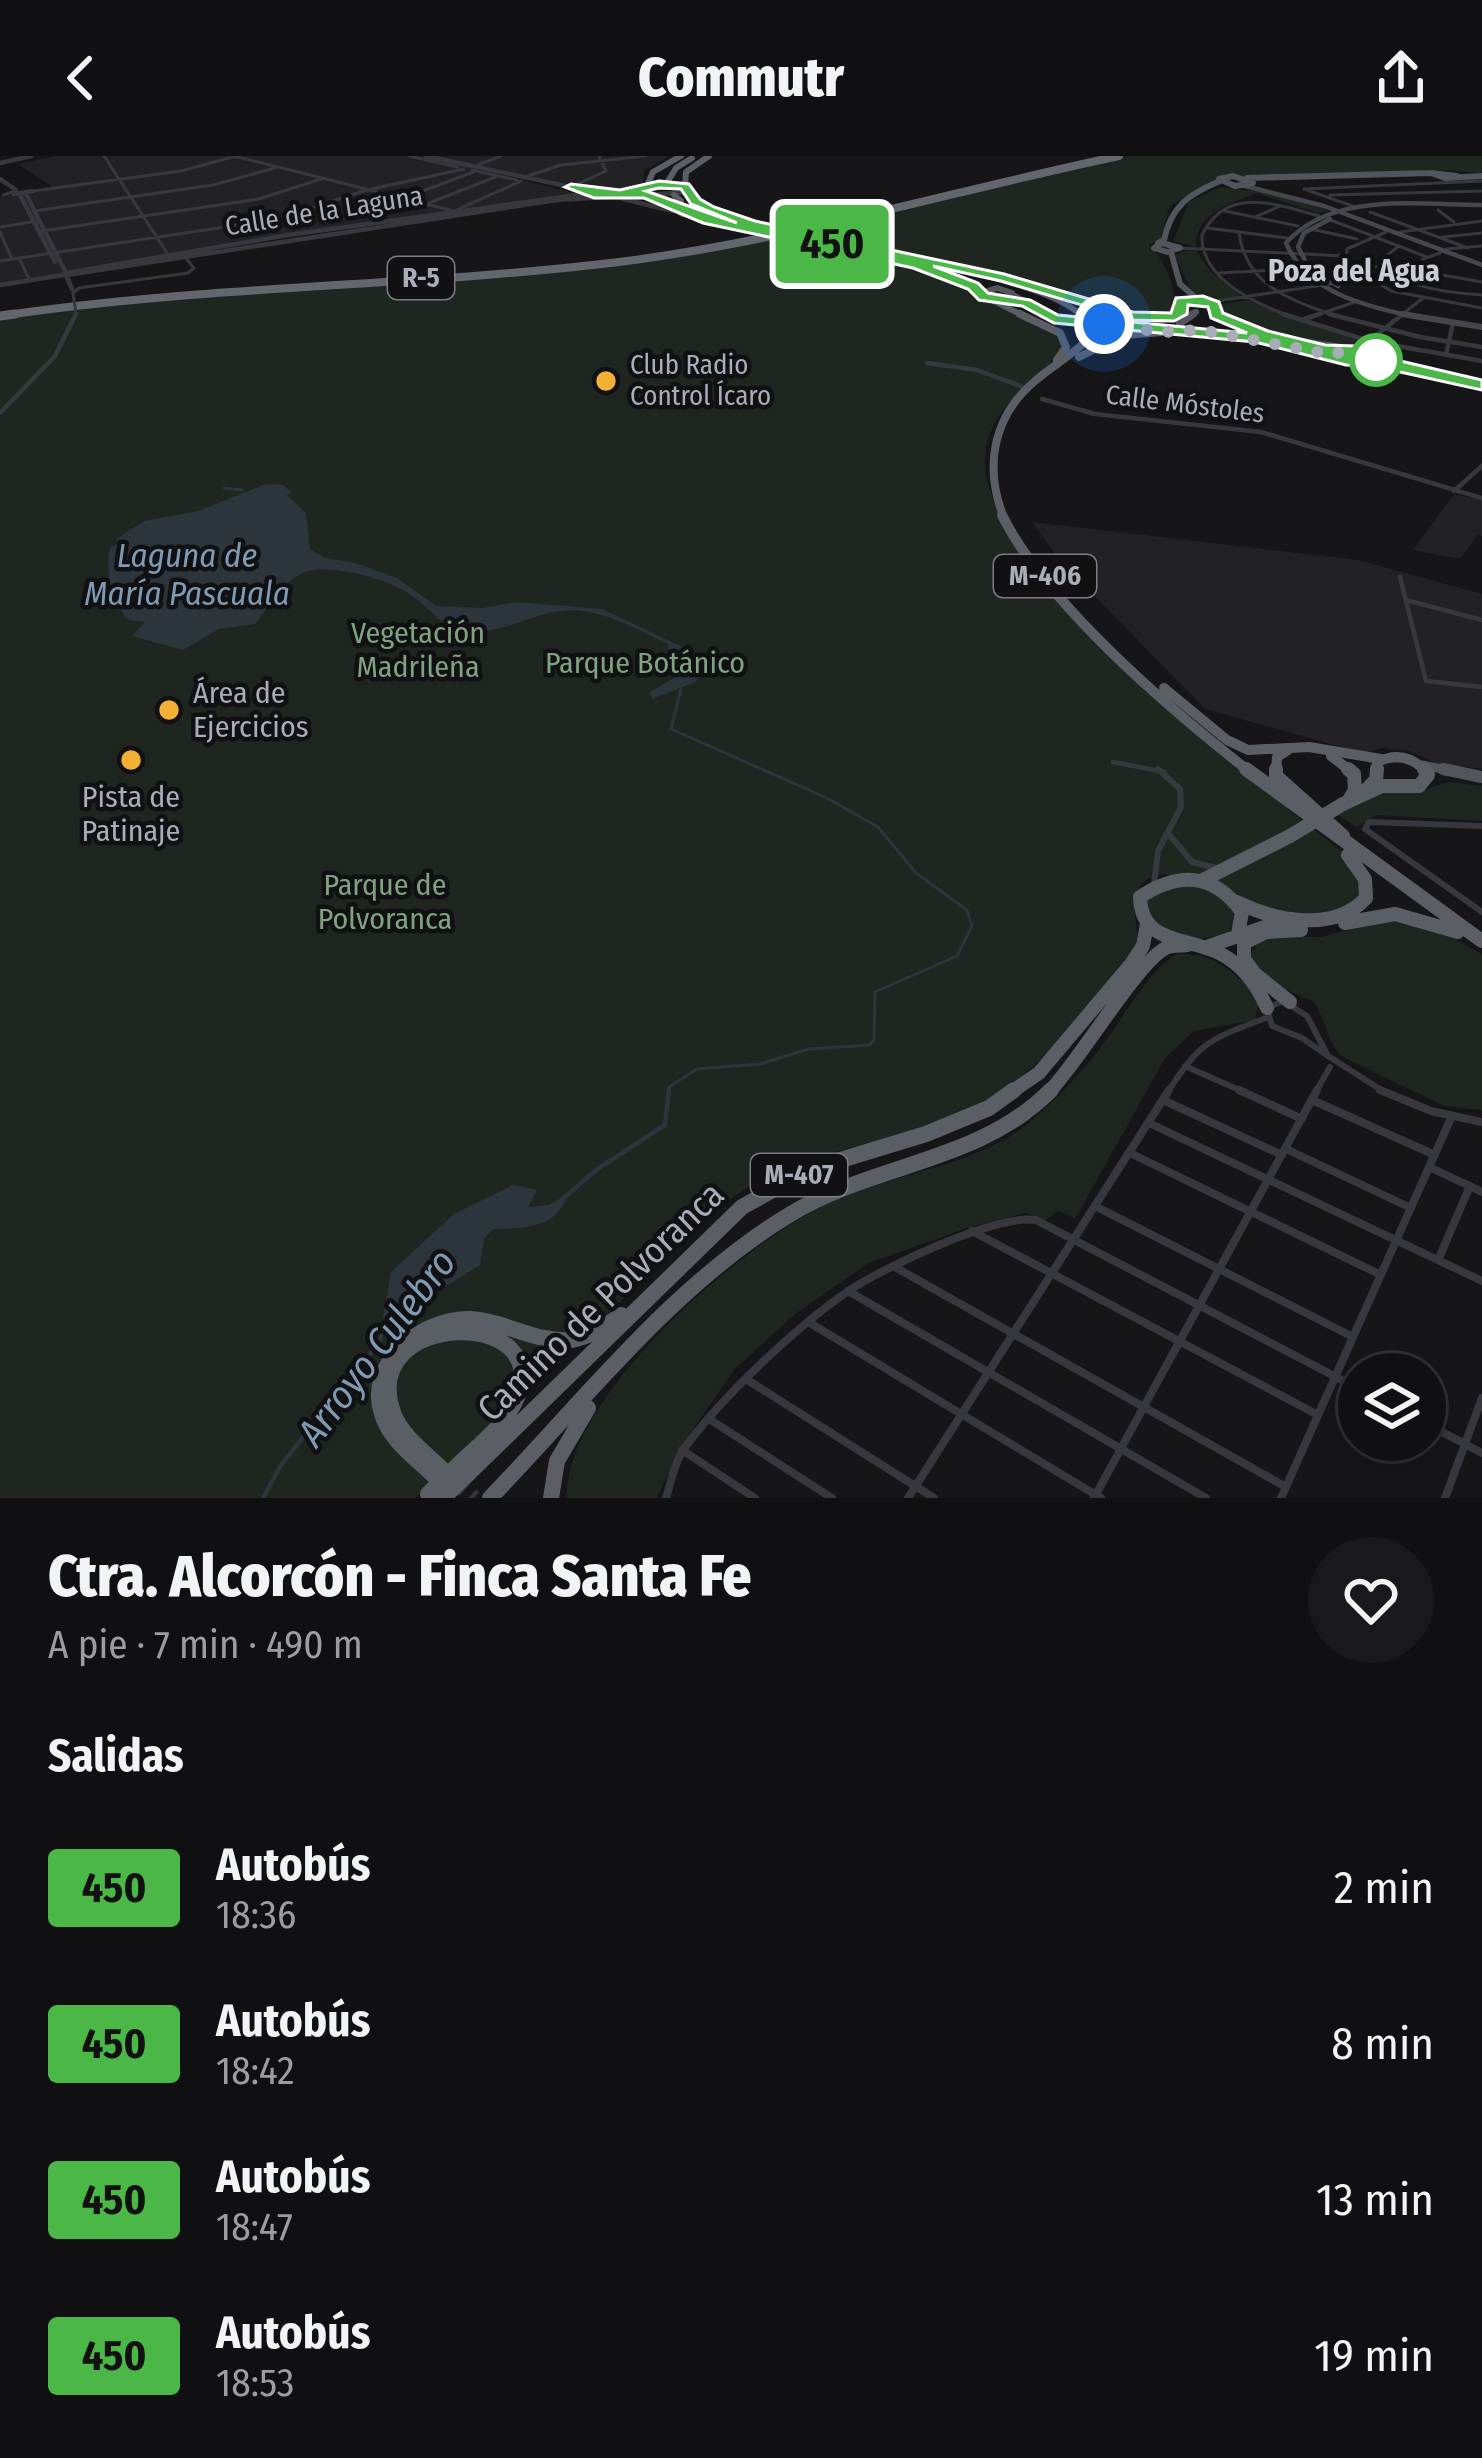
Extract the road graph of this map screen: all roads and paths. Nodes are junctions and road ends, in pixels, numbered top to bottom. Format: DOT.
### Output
graph roads {
  1 [pos="30,156"];
  2 [pos="104,156"];
  3 [pos="235,156"];
  4 [pos="409,156"];
  5 [pos="426,156"];
  6 [pos="501,156"];
  7 [pos="599,156"];
  8 [pos="681,156"];
  9 [pos="695,156"];
  10 [pos="709,156"];
  11 [pos="1097,156"];
  12 [pos="1119,156"];
  13 [pos="647,157"];
  14 [pos="0,162"];
  15 [pos="602,163"];
  16 [pos="470,167"];
  17 [pos="275,168"];
  18 [pos="498,176"];
  19 [pos="0,177"];
  20 [pos="1446,177"];
  21 [pos="1482,177"];
  22 [pos="121,178"];
  23 [pos="321,179"];
  24 [pos="523,179"];
  25 [pos="1250,182"];
  26 [pos="1405,182"];
  27 [pos="1223,183"];
  28 [pos="1360,183"];
  29 [pos="574,188"];
  30 [pos="367,190"];
  31 [pos="687,190"];
  32 [pos="1417,191"];
  33 [pos="1464,191"];
  34 [pos="1482,191"];
  35 [pos="22,192"];
  36 [pos="1371,192"];
  37 [pos="648,193"];
  38 [pos="588,194"];
  39 [pos="2,195"];
  40 [pos="617,195"];
  41 [pos="1323,196"];
  42 [pos="134,197"];
  43 [pos="404,198"];
  44 [pos="554,198"];
  45 [pos="568,198"];
  46 [pos="427,204"];
  47 [pos="1283,205"];
  48 [pos="1482,206"];
  49 [pos="1389,207"];
  50 [pos="1360,208"];
  51 [pos="1436,208"];
  52 [pos="1224,210"];
  53 [pos="34,211"];
  54 [pos="444,212"];
  55 [pos="1370,212"];
  56 [pos="1345,213"];
  57 [pos="683,214"];
  58 [pos="146,216"];
  59 [pos="1319,216"];
  60 [pos="1255,217"];
  61 [pos="1328,219"];
  62 [pos="38,221"];
  63 [pos="1482,221"];
  64 [pos="1468,222"];
  65 [pos="1455,223"];
  66 [pos="748,226"];
  67 [pos="1298,226"];
  68 [pos="1412,227"];
  69 [pos="1205,228"];
  70 [pos="0,229"];
  71 [pos="1310,229"];
  72 [pos="43,231"];
  73 [pos="1394,231"];
  74 [pos="1239,232"];
  75 [pos="1482,232"];
  76 [pos="1372,236"];
  77 [pos="160,237"];
  78 [pos="802,237"];
  79 [pos="1439,237"];
  80 [pos="1287,238"];
  81 [pos="1360,239"];
  82 [pos="1399,246"];
  83 [pos="1482,246"];
  84 [pos="844,247"];
  85 [pos="1159,247"];
  86 [pos="1174,248"];
  87 [pos="1468,248"];
  88 [pos="1202,249"];
  89 [pos="1237,250"];
  90 [pos="877,251"];
  91 [pos="1450,251"];
  92 [pos="53,252"];
  93 [pos="656,252"];
  94 [pos="1287,253"];
  95 [pos="1299,254"];
  96 [pos="626,255"];
  97 [pos="175,256"];
  98 [pos="1345,256"];
  99 [pos="1426,256"];
  100 [pos="15,258"];
  101 [pos="0,261"];
  102 [pos="1482,264"];
  103 [pos="1350,267"];
  104 [pos="1386,267"];
  105 [pos="1299,269"];
  106 [pos="1426,270"];
  107 [pos="1250,271"];
  108 [pos="64,273"];
  109 [pos="1216,273"];
  110 [pos="1395,274"];
  111 [pos="360,276"];
  112 [pos="1366,278"];
  113 [pos="29,279"];
  114 [pos="332,279"];
  115 [pos="1413,281"];
  116 [pos="1482,282"];
  117 [pos="0,284"];
  118 [pos="1333,284"];
  119 [pos="1322,286"];
  120 [pos="269,288"];
  121 [pos="237,289"];
  122 [pos="1391,289"];
  123 [pos="73,291"];
  124 [pos="1280,292"];
  125 [pos="1461,292"];
  126 [pos="980,293"];
  127 [pos="1482,295"];
  128 [pos="1009,297"];
  129 [pos="1249,297"];
  130 [pos="1423,298"];
  131 [pos="1199,299"];
  132 [pos="992,300"];
  133 [pos="1358,301"];
  134 [pos="1183,304"];
  135 [pos="1215,304"];
  136 [pos="1458,305"];
  137 [pos="1482,308"];
  138 [pos="1199,312"];
  139 [pos="1324,312"];
  140 [pos="1405,312"];
  141 [pos="0,314"];
  142 [pos="1300,320"];
  143 [pos="1155,322"];
  144 [pos="1453,323"];
  145 [pos="1482,325"];
  146 [pos="1180,327"];
  147 [pos="1382,330"];
  148 [pos="1162,332"];
  149 [pos="1367,341"];
  150 [pos="1449,343"];
  151 [pos="1301,346"];
  152 [pos="1482,347"];
  153 [pos="1356,351"];
  154 [pos="1335,353"];
  155 [pos="1445,357"];
  156 [pos="1363,359"];
  157 [pos="1482,362"];
  158 [pos="927,363"];
  159 [pos="1062,367"];
  160 [pos="1482,384"];
  161 [pos="1023,387"];
  162 [pos="1042,399"];
  163 [pos="0,412"];
  164 [pos="1005,415"];
  165 [pos="1482,466"];
  166 [pos="1458,492"];
  167 [pos="1482,499"];
  168 [pos="1400,577"];
  169 [pos="1406,600"];
  170 [pos="1482,620"];
  171 [pos="1155,681"];
  172 [pos="1482,687"];
  173 [pos="1302,747"];
  174 [pos="1113,762"];
  175 [pos="1422,765"];
  176 [pos="1378,767"];
  177 [pos="1428,779"];
  178 [pos="1482,779"];
  179 [pos="1402,786"];
  180 [pos="1269,788"];
  181 [pos="1363,793"];
  182 [pos="1346,802"];
  183 [pos="1482,826"];
  184 [pos="1168,833"];
  185 [pos="1344,837"];
  186 [pos="1155,861"];
  187 [pos="1240,863"];
  188 [pos="1180,878"];
  189 [pos="1201,881"];
  190 [pos="1154,884"];
  191 [pos="1232,898"];
  192 [pos="1478,904"];
  193 [pos="1482,912"];
  194 [pos="1147,924"];
  195 [pos="1324,927"];
  196 [pos="1236,935"];
  197 [pos="1482,939"];
  198 [pos="1195,946"];
  199 [pos="1255,974"];
  200 [pos="1291,1002"];
  201 [pos="1267,1013"];
  202 [pos="1311,1026"];
  203 [pos="1245,1028"];
  204 [pos="1277,1029"];
  205 [pos="1294,1034"];
  206 [pos="1329,1063"];
  207 [pos="1185,1066"];
  208 [pos="1163,1100"];
  209 [pos="1312,1100"];
  210 [pos="1451,1118"];
  211 [pos="1302,1119"];
  212 [pos="1482,1122"];
  213 [pos="1149,1123"];
  214 [pos="1284,1152"];
  215 [pos="1129,1153"];
  216 [pos="1435,1155"];
  217 [pos="1430,1167"];
  218 [pos="1269,1179"];
  219 [pos="1470,1186"];
  220 [pos="1482,1192"];
  221 [pos="1095,1206"];
  222 [pos="742,1207"];
  223 [pos="1411,1208"];
  224 [pos="1251,1212"];
  225 [pos="972,1232"];
  226 [pos="1074,1239"];
  227 [pos="1396,1240"];
  228 [pos="1438,1260"];
  229 [pos="893,1266"];
  230 [pos="1219,1270"];
  231 [pos="1052,1274"];
  232 [pos="1381,1275"];
  233 [pos="1482,1281"];
  234 [pos="848,1291"];
  235 [pos="1200,1305"];
  236 [pos="810,1323"];
  237 [pos="1012,1335"];
  238 [pos="1353,1337"];
  239 [pos="1180,1342"];
  240 [pos="620,1364"];
  241 [pos="988,1373"];
  242 [pos="1335,1376"];
  243 [pos="1338,1378"];
  244 [pos="746,1379"];
  245 [pos="1482,1398"];
  246 [pos="1144,1408"];
  247 [pos="960,1412"];
  248 [pos="1318,1415"];
  249 [pos="710,1419"];
  250 [pos="1446,1434"];
  251 [pos="1465,1444"];
  252 [pos="1122,1447"];
  253 [pos="682,1450"];
  254 [pos="1482,1453"];
  255 [pos="443,1482"];
  256 [pos="915,1486"];
  257 [pos="1283,1492"];
  258 [pos="491,1497"];
  259 [pos="1097,1497"];
  260 [pos="550,1498"];
  261 [pos="666,1498"];
  262 [pos="755,1498"];
  263 [pos="832,1498"];
  264 [pos="908,1498"];
  265 [pos="934,1498"];
  266 [pos="1206,1498"];
  267 [pos="1445,1498"];
  1 -- 14 [label="street"];
  2 -- 22 [label="street"];
  3 -- 17 [label="street"];
  3 -- 22 [label="street"];
  4 -- 16 [label="street"];
  5 -- 16 [label="street"];
  6 -- 16 [label="street"];
  7 -- 15 [label="street"];
  8 -- 37 [label="highway"];
  9 -- 66 [label="highway, M-406"];
  10 -- 31 [label="highway"];
  11 -- 93 [label="highway, R-5"];
  12 -- 121 [label="highway, R-5"];
  13 -- 15 [label="street"];
  15 -- 24 [label="street"];
  15 -- 29 [label="street"];
  16 -- 18 [label="street"];
  16 -- 24 [label="street"];
  16 -- 30 [label="street"];
  16 -- 43 [label="street"];
  17 -- 23 [label="street"];
  17 -- 42 [label="street"];
  18 -- 24 [label="street"];
  18 -- 46 [label="street"];
  19 -- 35 [label="street"];
  20 -- 21 [label="main road"];
  20 -- 25 [label="main road"];
  20 -- 26 [label="street"];
  20 -- 33 [label="street"];
  22 -- 35 [label="street"];
  22 -- 42 [label="street"];
  23 -- 30 [label="street"];
  23 -- 58 [label="street"];
  24 -- 29 [label="street"];
  24 -- 54 [label="street"];
  25 -- 27 [label="main road"];
  25 -- 56 [label="main road"];
  26 -- 28 [label="street"];
  26 -- 32 [label="street"];
  27 -- 85 [label="main road"];
  27 -- 86 [label="main road"];
  28 -- 36 [label="street"];
  28 -- 41 [label="street"];
  29 -- 38 [label="street"];
  29 -- 40 [label="street"];
  29 -- 44 [label="street"];
  30 -- 43 [label="street"];
  30 -- 77 [label="street"];
  31 -- 37 [label="street"];
  31 -- 37 [label="street"];
  31 -- 66 [label="highway, M-406"];
  32 -- 33 [label="street"];
  32 -- 36 [label="street"];
  32 -- 51 [label="street"];
  33 -- 34 [label="street"];
  33 -- 48 [label="street"];
  35 -- 39 [label="street"];
  35 -- 53 [label="street"];
  35 -- 62 [label="street"];
  36 -- 41 [label="street"];
  36 -- 49 [label="street"];
  37 -- 40 [label="street"];
  37 -- 57 [label="highway, M-406"];
  38 -- 40 [label="street"];
  38 -- 44 [label="street, Calle de la Laguna"];
  40 -- 45 [label="street"];
  41 -- 50 [label="street"];
  42 -- 53 [label="street"];
  42 -- 58 [label="street"];
  43 -- 46 [label="street"];
  44 -- 54 [label="street, Calle de la Laguna"];
  45 -- 54 [label="street, Calle de la Laguna"];
  45 -- 57 [label="street"];
  46 -- 54 [label="street"];
  47 -- 52 [label="street"];
  47 -- 59 [label="street"];
  47 -- 60 [label="street"];
  48 -- 51 [label="main road"];
  49 -- 50 [label="main road"];
  49 -- 51 [label="main road"];
  50 -- 56 [label="main road"];
  51 -- 55 [label="main road"];
  51 -- 65 [label="street"];
  52 -- 60 [label="street"];
  52 -- 69 [label="street"];
  53 -- 62 [label="street"];
  54 -- 97 [label="street, Calle de la Laguna"];
  55 -- 56 [label="main road"];
  55 -- 68 [label="street"];
  56 -- 59 [label="main road"];
  56 -- 61 [label="main road"];
  56 -- 73 [label="main road"];
  57 -- 66 [label="highway, M-406"];
  58 -- 72 [label="street"];
  58 -- 77 [label="street"];
  59 -- 67 [label="main road"];
  60 -- 67 [label="street"];
  61 -- 71 [label="main road"];
  61 -- 76 [label="street"];
  62 -- 70 [label="street"];
  62 -- 72 [label="street"];
  63 -- 64 [label="street"];
  64 -- 65 [label="street"];
  64 -- 75 [label="street"];
  65 -- 68 [label="street"];
  66 -- 78 [label="highway, M-406, bridge"];
  66 -- 78 [label="highway, M-406, bridge"];
  67 -- 80 [label="main road"];
  68 -- 73 [label="street"];
  68 -- 79 [label="street"];
  69 -- 74 [label="street"];
  69 -- 88 [label="street"];
  70 -- 100 [label="street"];
  71 -- 81 [label="street"];
  71 -- 95 [label="main road"];
  72 -- 92 [label="street"];
  73 -- 76 [label="street"];
  73 -- 91 [label="main road"];
  74 -- 80 [label="street"];
  74 -- 89 [label="street"];
  75 -- 79 [label="street"];
  76 -- 81 [label="street"];
  76 -- 82 [label="street"];
  77 -- 92 [label="street"];
  77 -- 97 [label="street"];
  78 -- 84 [label="highway, M-406"];
  78 -- 90 [label="highway, M-406"];
  79 -- 87 [label="street"];
  80 -- 94 [label="main road"];
  81 -- 98 [label="street"];
  82 -- 99 [label="street"];
  82 -- 104 [label="street"];
  83 -- 87 [label="street"];
  84 -- 126 [label="highway"];
  84 -- 164 [label="highway, M-406"];
  85 -- 86 [label="main road"];
  85 -- 134 [label="main road"];
  86 -- 88 [label="street"];
  86 -- 131 [label="main road"];
  87 -- 91 [label="street"];
  88 -- 89 [label="street"];
  88 -- 109 [label="street"];
  89 -- 94 [label="street"];
  89 -- 107 [label="street"];
  90 -- 143 [label="highway"];
  90 -- 159 [label="highway, M-406"];
  91 -- 99 [label="street"];
  91 -- 102 [label="main road"];
  92 -- 100 [label="street"];
  92 -- 108 [label="street"];
  93 -- 96 [label="highway"];
  93 -- 114 [label="highway, R-5"];
  94 -- 95 [label="street"];
  94 -- 105 [label="main road"];
  95 -- 98 [label="street"];
  95 -- 118 [label="main road"];
  97 -- 108 [label="street, Calle de la Laguna"];
  97 -- 108 [label="street, Calle de la Laguna"];
  97 -- 123 [label="street"];
  98 -- 103 [label="street"];
  99 -- 106 [label="street"];
  100 -- 101 [label="street"];
  100 -- 113 [label="street"];
  103 -- 104 [label="street"];
  103 -- 112 [label="street"];
  104 -- 110 [label="street"];
  105 -- 107 [label="street"];
  105 -- 119 [label="main road"];
  106 -- 110 [label="street"];
  106 -- 116 [label="street"];
  107 -- 109 [label="street"];
  107 -- 124 [label="street"];
  108 -- 113 [label="street, Calle de la Laguna"];
  108 -- 117 [label="street, Calle de la Laguna"];
  108 -- 123 [label="street"];
  109 -- 129 [label="street"];
  110 -- 115 [label="street"];
  111 -- 114 [label="highway"];
  112 -- 118 [label="street"];
  112 -- 122 [label="street"];
  113 -- 117 [label="street, Calle de la Laguna"];
  114 -- 141 [label="highway, R-5"];
  115 -- 122 [label="street"];
  115 -- 125 [label="street"];
  118 -- 119 [label="street"];
  118 -- 140 [label="main road"];
  119 -- 124 [label="street"];
  119 -- 133 [label="main road"];
  120 -- 121 [label="highway"];
  121 -- 141 [label="highway, R-5"];
  122 -- 130 [label="street"];
  123 -- 163 [label="street, bridge"];
  124 -- 129 [label="street"];
  124 -- 139 [label="street"];
  125 -- 127 [label="street"];
  125 -- 136 [label="street"];
  126 -- 128 [label="main road"];
  126 -- 132 [label="main road"];
  128 -- 132 [label="main road"];
  128 -- 143 [label="main road, bridge"];
  129 -- 135 [label="street"];
  129 -- 142 [label="street"];
  130 -- 136 [label="street"];
  130 -- 140 [label="street"];
  131 -- 134 [label="main road"];
  131 -- 135 [label="main road"];
  132 -- 161 [label="highway, M-406"];
  133 -- 139 [label="street"];
  133 -- 140 [label="main road"];
  134 -- 138 [label="main road"];
  134 -- 143 [label="main road"];
  135 -- 138 [label="main road"];
  135 -- 154 [label="main road"];
  136 -- 137 [label="street"];
  138 -- 146 [label="main road"];
  138 -- 151 [label="main road"];
  139 -- 142 [label="street"];
  139 -- 147 [label="street"];
  140 -- 144 [label="main road"];
  140 -- 145 [label="main road"];
  140 -- 147 [label="street"];
  142 -- 149 [label="street"];
  143 -- 146 [label="main road"];
  143 -- 148 [label="main road"];
  144 -- 145 [label="main road"];
  144 -- 150 [label="street"];
  146 -- 148 [label="main road"];
  146 -- 151 [label="main road"];
  147 -- 149 [label="street"];
  147 -- 150 [label="street"];
  148 -- 159 [label="highway, M-406"];
  149 -- 153 [label="street"];
  149 -- 155 [label="street"];
  150 -- 152 [label="street"];
  150 -- 155 [label="street"];
  151 -- 154 [label="main road"];
  153 -- 154 [label="main road"];
  153 -- 156 [label="main road"];
  154 -- 156 [label="main road"];
  155 -- 157 [label="street"];
  156 -- 160 [label="main road"];
  158 -- 161 [label="street"];
  159 -- 171 [label="highway, M-406"];
  161 -- 164 [label="highway, M-406"];
  162 -- 166 [label="street, Calle Móstoles"];
  164 -- 180 [label="highway, M-406"];
  165 -- 166 [label="street"];
  166 -- 167 [label="street, Calle Móstoles"];
  168 -- 169 [label="street"];
  169 -- 170 [label="street"];
  169 -- 172 [label="street"];
  171 -- 173 [label="highway, M-406"];
  171 -- 185 [label="highway, M-406"];
  173 -- 176 [label="highway, M-406"];
  173 -- 182 [label="highway"];
  173 -- 185 [label="highway, M-406"];
  174 -- 184 [label="street"];
  175 -- 176 [label="highway"];
  175 -- 177 [label="highway"];
  175 -- 178 [label="main road"];
  176 -- 179 [label="highway"];
  176 -- 181 [label="highway"];
  177 -- 178 [label="main road"];
  177 -- 179 [label="highway"];
  179 -- 181 [label="highway"];
  180 -- 191 [label="highway, M-406"];
  180 -- 197 [label="highway, M-406"];
  181 -- 182 [label="highway"];
  182 -- 187 [label="highway, bridge"];
  183 -- 192 [label="street"];
  184 -- 186 [label="street"];
  184 -- 187 [label="street"];
  185 -- 197 [label="highway, M-406"];
  186 -- 188 [label="street"];
  186 -- 190 [label="street"];
  187 -- 189 [label="highway"];
  187 -- 191 [label="highway"];
  188 -- 189 [label="highway"];
  188 -- 190 [label="highway"];
  189 -- 191 [label="highway"];
  190 -- 194 [label="highway, M-407"];
  191 -- 196 [label="highway"];
  192 -- 193 [label="street"];
  194 -- 198 [label="highway"];
  194 -- 222 [label="highway, Camino de Polvoranca / M-407"];
  195 -- 196 [label="highway"];
  195 -- 197 [label="highway"];
  195 -- 199 [label="highway"];
  196 -- 198 [label="highway, M-407"];
  196 -- 199 [label="highway"];
  198 -- 201 [label="highway"];
  198 -- 240 [label="highway, Camino de Polvoranca / M-407"];
  199 -- 200 [label="highway"];
  200 -- 201 [label="street"];
  200 -- 202 [label="street"];
  201 -- 203 [label="street"];
  201 -- 204 [label="street"];
  202 -- 205 [label="street"];
  202 -- 206 [label="street"];
  203 -- 204 [label="street"];
  203 -- 207 [label="street"];
  204 -- 205 [label="street"];
  205 -- 206 [label="street"];
  206 -- 209 [label="street"];
  206 -- 210 [label="street"];
  207 -- 208 [label="street"];
  207 -- 211 [label="street"];
  208 -- 213 [label="street"];
  208 -- 214 [label="street"];
  209 -- 211 [label="street"];
  209 -- 216 [label="street"];
  210 -- 212 [label="street"];
  210 -- 216 [label="street"];
  211 -- 214 [label="street"];
  213 -- 215 [label="street"];
  213 -- 218 [label="street"];
  214 -- 218 [label="street"];
  214 -- 223 [label="street"];
  215 -- 221 [label="street"];
  215 -- 224 [label="street"];
  216 -- 217 [label="street"];
  217 -- 219 [label="street"];
  217 -- 223 [label="street"];
  218 -- 224 [label="street"];
  218 -- 227 [label="street"];
  219 -- 220 [label="street"];
  219 -- 228 [label="street"];
  221 -- 226 [label="street"];
  221 -- 230 [label="street"];
  222 -- 255 [label="highway, Camino de Polvoranca / M-407"];
  222 -- 255 [label="highway, M-407"];
  223 -- 227 [label="street"];
  224 -- 230 [label="street"];
  224 -- 232 [label="street"];
  225 -- 226 [label="street"];
  225 -- 229 [label="street"];
  225 -- 231 [label="street"];
  226 -- 231 [label="street"];
  226 -- 235 [label="street"];
  227 -- 228 [label="street"];
  227 -- 232 [label="street"];
  228 -- 233 [label="street"];
  229 -- 234 [label="street"];
  229 -- 237 [label="street"];
  230 -- 235 [label="street"];
  230 -- 238 [label="street"];
  231 -- 237 [label="street"];
  231 -- 239 [label="street"];
  232 -- 238 [label="street"];
  234 -- 236 [label="street"];
  234 -- 241 [label="street"];
  235 -- 239 [label="street"];
  235 -- 242 [label="street"];
  236 -- 244 [label="street"];
  236 -- 247 [label="street"];
  237 -- 241 [label="street"];
  237 -- 246 [label="street"];
  238 -- 242 [label="street"];
  239 -- 246 [label="street"];
  239 -- 248 [label="street"];
  240 -- 258 [label="highway, Camino de Polvoranca / M-407"];
  240 -- 260 [label="highway, M-407"];
  241 -- 247 [label="street"];
  241 -- 252 [label="street"];
  242 -- 243 [label="street"];
  242 -- 248 [label="street"];
  244 -- 249 [label="street"];
  244 -- 256 [label="street"];
  245 -- 251 [label="street"];
  246 -- 252 [label="street"];
  246 -- 257 [label="street"];
  247 -- 256 [label="street"];
  247 -- 259 [label="street"];
  248 -- 257 [label="street"];
  249 -- 253 [label="street"];
  249 -- 263 [label="street"];
  250 -- 251 [label="street"];
  251 -- 254 [label="street"];
  251 -- 267 [label="street"];
  252 -- 259 [label="street"];
  252 -- 266 [label="street"];
  253 -- 261 [label="street"];
  253 -- 262 [label="street"];
  255 -- 255 [label="highway"];
  256 -- 264 [label="street"];
  256 -- 265 [label="street"];
}
